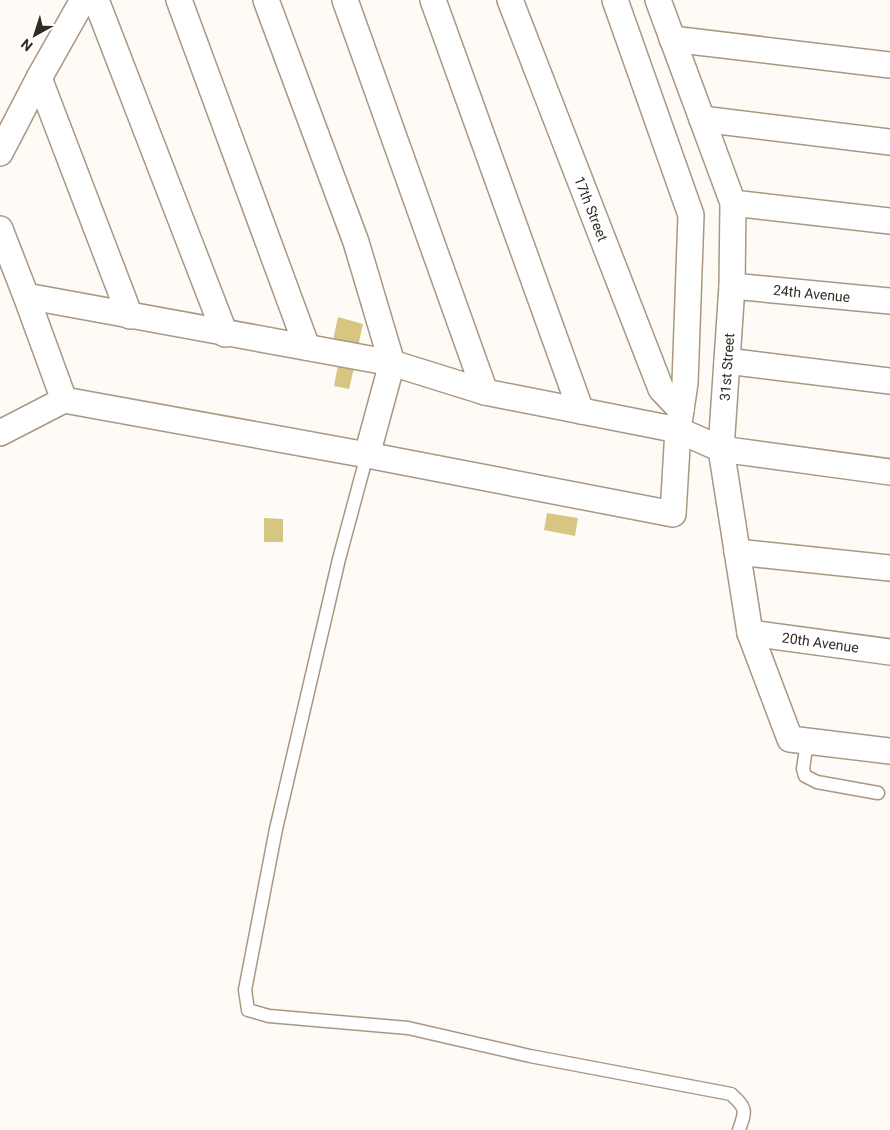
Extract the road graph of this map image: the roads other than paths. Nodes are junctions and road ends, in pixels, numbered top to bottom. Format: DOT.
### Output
graph roads {
  1 [pos="83,0"];
  2 [pos="96,0"];
  3 [pos="178,0"];
  4 [pos="266,0"];
  5 [pos="345,0"];
  6 [pos="433,0"];
  7 [pos="510,0"];
  8 [pos="615,0"];
  9 [pos="658,0"];
  10 [pos="672,39"];
  11 [pos="890,65"];
  12 [pos="38,78"];
  13 [pos="702,119"];
  14 [pos="890,142"];
  15 [pos="0,153"];
  16 [pos="733,203"];
  17 [pos="890,221"];
  18 [pos="0,229"];
  19 [pos="732,286"];
  20 [pos="26,296"];
  21 [pos="890,302"];
  22 [pos="130,316"];
  23 [pos="225,334"];
  24 [pos="307,347"];
  25 [pos="727,361"];
  26 [pos="392,363"];
  27 [pos="890,381"];
  28 [pos="485,392"];
  29 [pos="64,400"];
  30 [pos="581,411"];
  31 [pos="679,420"];
  32 [pos="0,433"];
  33 [pos="721,450"];
  34 [pos="367,455"];
  35 [pos="890,472"];
  36 [pos="737,552"];
  37 [pos="890,568"];
  38 [pos="750,633"];
  39 [pos="890,652"];
  40 [pos="799,740"];
  41 [pos="890,751"];
  42 [pos="878,793"];
  43 [pos="739,1130"];
  1 -- 12 [label="street"];
  2 -- 23 [label="street"];
  3 -- 24 [label="street"];
  4 -- 26 [label="street"];
  5 -- 28 [label="street"];
  6 -- 30 [label="street"];
  7 -- 31 [label="street, 17th Street"];
  8 -- 31 [label="street"];
  9 -- 10 [label="street, 31st Street"];
  10 -- 11 [label="street"];
  10 -- 13 [label="street, 31st Street"];
  12 -- 15 [label="street"];
  12 -- 22 [label="street"];
  13 -- 14 [label="street"];
  13 -- 16 [label="street, 31st Street"];
  16 -- 17 [label="street"];
  16 -- 19 [label="street, 31st Street"];
  18 -- 20 [label="street"];
  19 -- 21 [label="street, 24th Avenue"];
  19 -- 25 [label="street, 31st Street"];
  20 -- 22 [label="street"];
  20 -- 29 [label="street"];
  22 -- 23 [label="street"];
  23 -- 24 [label="street"];
  24 -- 26 [label="street"];
  25 -- 27 [label="street"];
  25 -- 33 [label="street, 31st Street"];
  26 -- 28 [label="street"];
  26 -- 34 [label="street"];
  28 -- 30 [label="street"];
  29 -- 32 [label="street"];
  29 -- 34 [label="street"];
  30 -- 31 [label="street"];
  31 -- 33 [label="street"];
  31 -- 34 [label="street"];
  33 -- 35 [label="street"];
  33 -- 36 [label="street, 31st Street"];
  34 -- 43 [label="lane"];
  36 -- 37 [label="street"];
  36 -- 38 [label="street, 31st Street"];
  38 -- 39 [label="street, 20th Avenue"];
  38 -- 40 [label="street, 31st Street"];
  40 -- 41 [label="street"];
  40 -- 42 [label="lane"];
}
